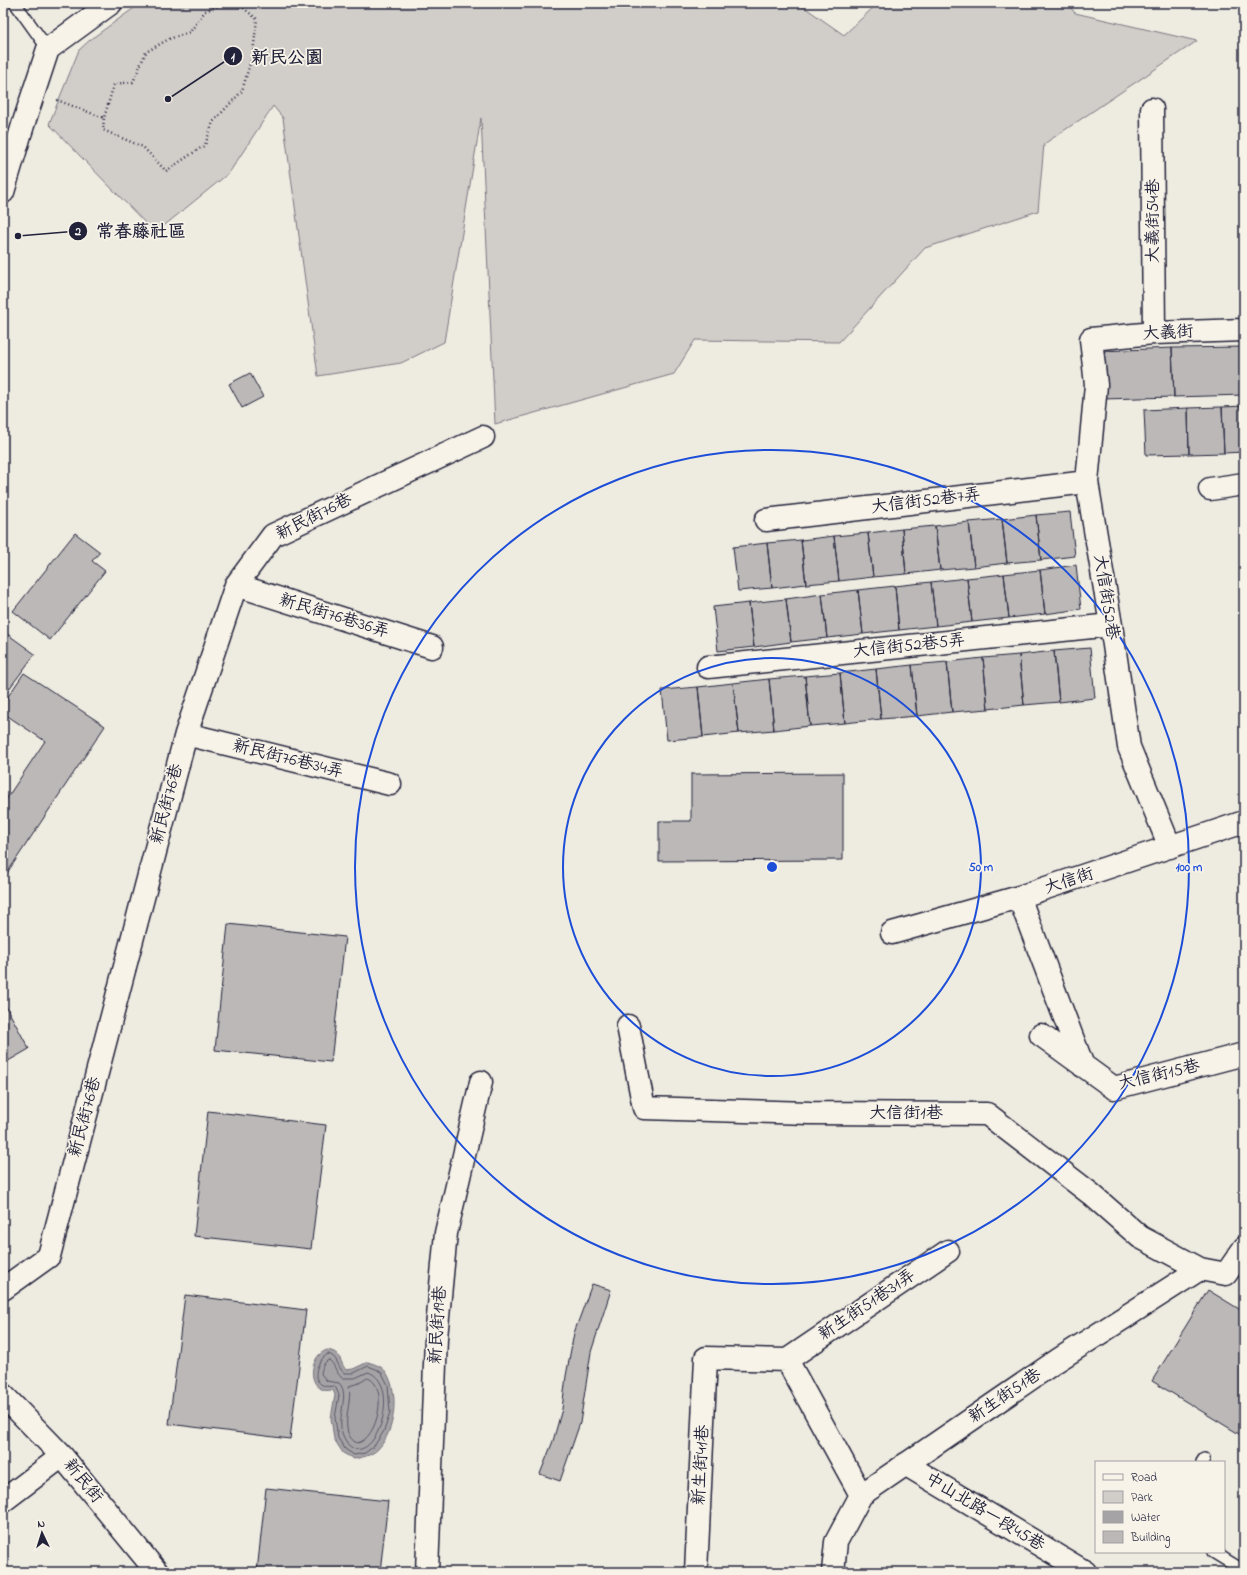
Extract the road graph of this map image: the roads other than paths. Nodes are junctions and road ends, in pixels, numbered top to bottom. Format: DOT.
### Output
graph roads {
  1 [pos="15,3"];
  2 [pos="111,3"];
  3 [pos="48,49"];
  4 [pos="1152,109"];
  5 [pos="3,192"];
  6 [pos="1244,330"];
  7 [pos="1154,334"];
  8 [pos="1092,339"];
  9 [pos="483,437"];
  10 [pos="1087,482"];
  11 [pos="1244,484"];
  12 [pos="1210,489"];
  13 [pos="766,520"];
  14 [pos="236,585"];
  15 [pos="1111,625"];
  16 [pos="432,646"];
  17 [pos="708,667"];
  18 [pos="186,734"];
  19 [pos="390,784"];
  20 [pos="1244,822"];
  21 [pos="1170,847"];
  22 [pos="1019,897"];
  23 [pos="892,934"];
  24 [pos="628,1026"];
  25 [pos="1041,1035"];
  26 [pos="1244,1054"];
  27 [pos="1083,1066"];
  28 [pos="481,1082"];
  29 [pos="1244,1248"];
  30 [pos="948,1251"];
  31 [pos="1200,1269"];
  32 [pos="3,1289"];
  33 [pos="787,1360"];
  34 [pos="3,1395"];
  35 [pos="62,1456"];
  36 [pos="905,1464"];
  37 [pos="861,1495"];
  38 [pos="3,1501"];
  39 [pos="1215,1553"];
  40 [pos="1244,1571"];
  41 [pos="157,1572"];
  42 [pos="427,1572"];
  43 [pos="696,1572"];
  44 [pos="833,1572"];
  45 [pos="1085,1572"];
  1 -- 3 [label="lane"];
  2 -- 3 [label="street"];
  3 -- 5 [label="street"];
  4 -- 7 [label="street, 大義街54巷"];
  6 -- 7 [label="street, 大義街"];
  7 -- 8 [label="street, 大義街"];
  8 -- 10 [label="street, 大信街52巷"];
  9 -- 14 [label="street, 新民街76巷"];
  10 -- 13 [label="street, 大信街52巷7弄"];
  10 -- 15 [label="street, 大信街52巷"];
  11 -- 12 [label="street"];
  14 -- 16 [label="street, 新民街76巷36弄"];
  14 -- 18 [label="street, 新民街76巷"];
  15 -- 17 [label="street, 大信街52巷5弄"];
  15 -- 21 [label="street, 大信街52巷"];
  18 -- 19 [label="street, 新民街76巷34弄"];
  18 -- 32 [label="street, 新民街76巷"];
  20 -- 21 [label="street, 大信街"];
  21 -- 22 [label="street, 大信街"];
  22 -- 23 [label="street, 大信街"];
  22 -- 27 [label="street"];
  24 -- 31 [label="street, 大信街1巷"];
  25 -- 27 [label="street, 大信街15巷"];
  26 -- 27 [label="street, 大信街15巷"];
  28 -- 42 [label="street, 新民街19巷"];
  29 -- 31 [label="street"];
  30 -- 33 [label="street, 新生街51巷31弄"];
  31 -- 36 [label="street, 新生街51巷"];
  33 -- 37 [label="street"];
  33 -- 43 [label="street, 新生街41巷"];
  34 -- 35 [label="street, 新民街"];
  35 -- 38 [label="street"];
  35 -- 41 [label="street, 新民街"];
  36 -- 37 [label="street, 新生街51巷"];
  36 -- 45 [label="street, 中山北路一段45巷"];
  37 -- 44 [label="street, 新生街51巷"];
  39 -- 40 [label="lane"];
}
